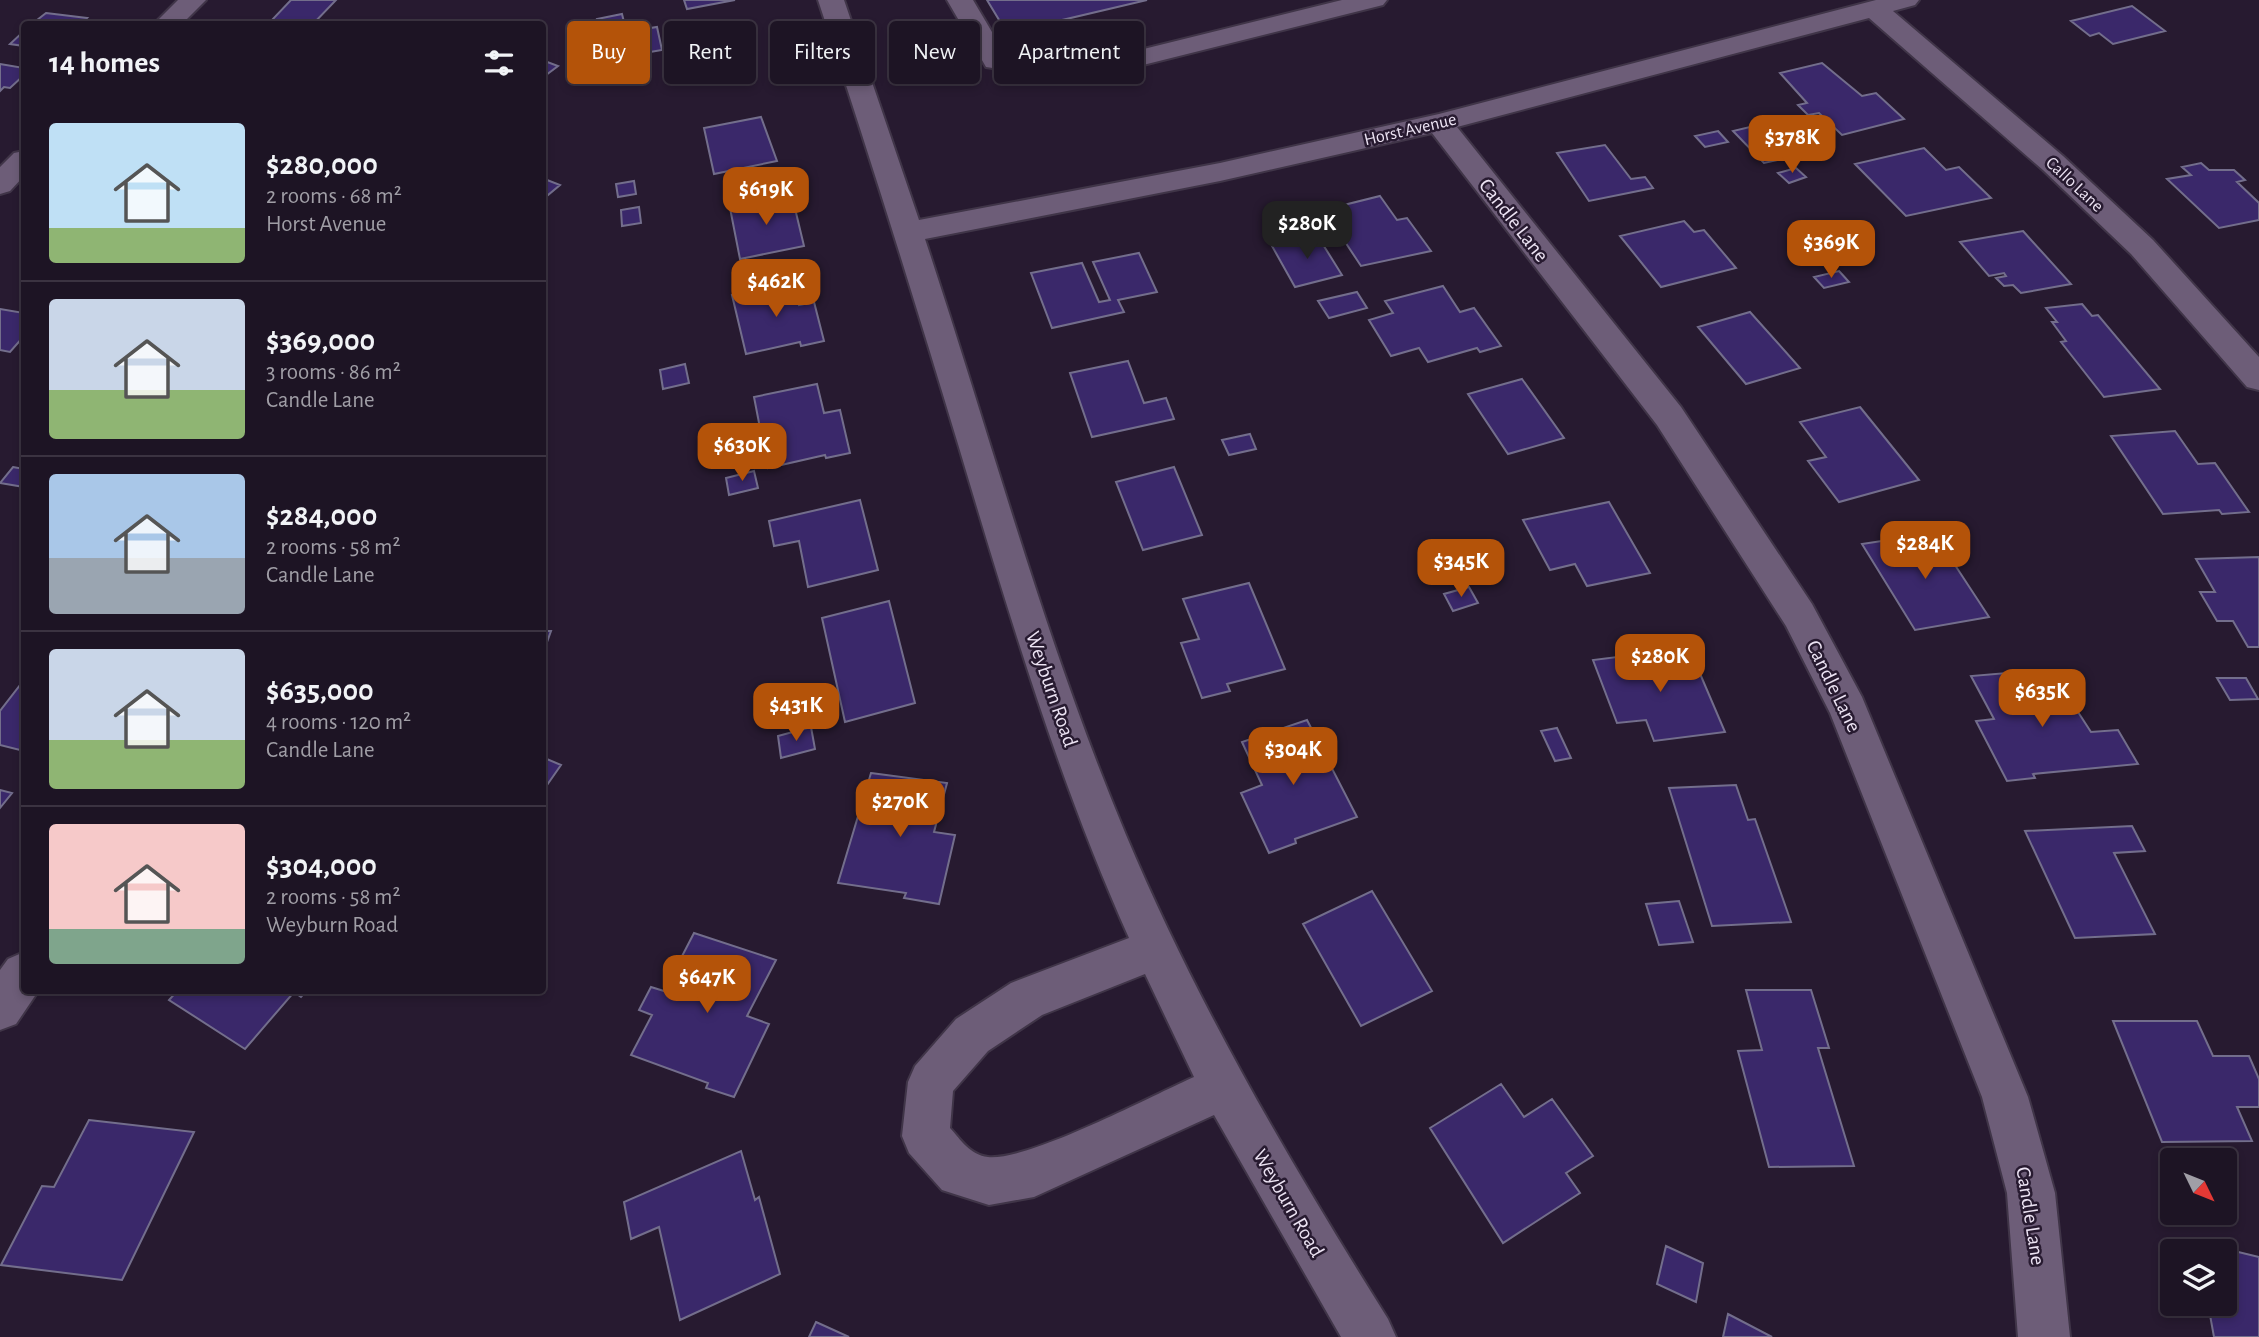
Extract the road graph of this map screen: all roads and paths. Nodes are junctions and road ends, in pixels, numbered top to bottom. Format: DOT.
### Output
graph roads {
  1 [pos="193,0"];
  2 [pos="831,0"];
  3 [pos="960,0"];
  4 [pos="1374,0"];
  5 [pos="1906,0"];
  6 [pos="1874,9"];
  7 [pos="170,21"];
  8 [pos="1439,123"];
  9 [pos="21,163"];
  10 [pos="0,184"];
  11 [pos="909,232"];
  12 [pos="2259,378"];
  13 [pos="1157,948"];
  14 [pos="21,978"];
  15 [pos="0,1008"];
  16 [pos="1224,1087"];
  17 [pos="1370,1337"];
  18 [pos="2044,1337"];
  1 -- 7 [label="street"];
  2 -- 11 [label="street, Weyburn Road"];
  3 -- 4 [label="street"];
  5 -- 6 [label="street, Horst Avenue"];
  6 -- 8 [label="street, Horst Avenue"];
  6 -- 12 [label="street, Callo Lane"];
  8 -- 11 [label="street, Horst Avenue"];
  8 -- 18 [label="street, Candle Lane"];
  9 -- 10 [label="street"];
  11 -- 13 [label="street, Weyburn Road"];
  13 -- 16 [label="street, Weyburn Road"];
  13 -- 16 [label="street"];
  14 -- 15 [label="street"];
  16 -- 17 [label="street, Weyburn Road"];
}
